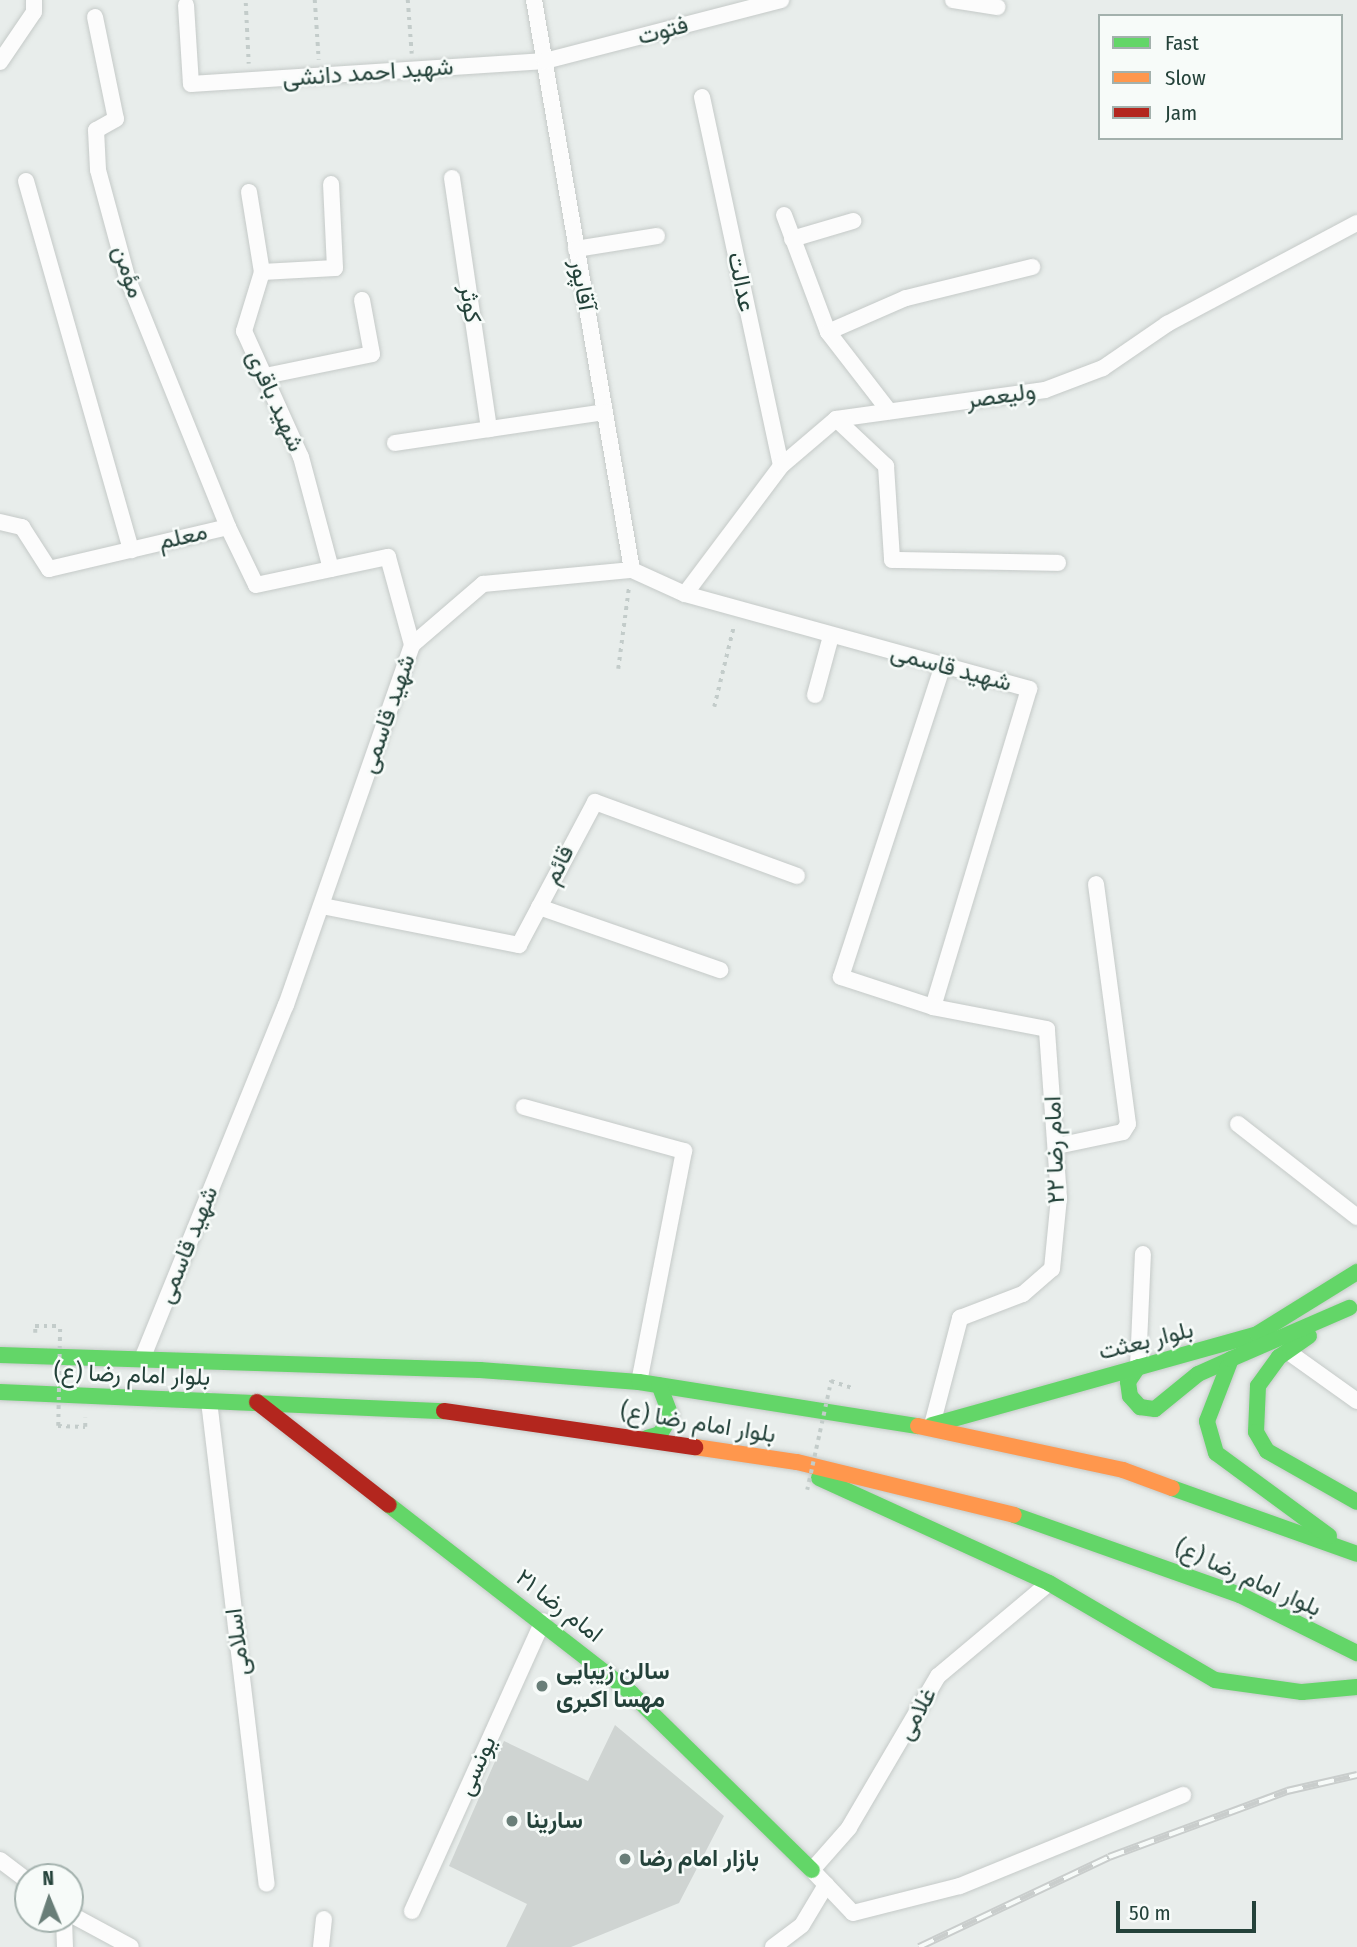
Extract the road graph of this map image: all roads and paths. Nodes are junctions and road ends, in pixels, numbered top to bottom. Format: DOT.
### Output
graph roads {
  1 [pos="34,0"];
  2 [pos="315,0"];
  3 [pos="408,0"];
  4 [pos="534,0"];
  5 [pos="781,0"];
  6 [pos="953,0"];
  7 [pos="246,3"];
  8 [pos="186,5"];
  9 [pos="997,7"];
  10 [pos="95,17"];
  11 [pos="545,61"];
  12 [pos="0,62"];
  13 [pos="413,70"];
  14 [pos="320,76"];
  15 [pos="250,80"];
  16 [pos="702,97"];
  17 [pos="452,178"];
  18 [pos="26,181"];
  19 [pos="331,184"];
  20 [pos="249,192"];
  21 [pos="784,215"];
  22 [pos="853,221"];
  23 [pos="1357,223"];
  24 [pos="657,236"];
  25 [pos="792,239"];
  26 [pos="576,249"];
  27 [pos="1032,267"];
  28 [pos="262,272"];
  29 [pos="362,300"];
  30 [pos="828,332"];
  31 [pos="265,376"];
  32 [pos="889,411"];
  33 [pos="605,412"];
  34 [pos="836,419"];
  35 [pos="489,429"];
  36 [pos="395,443"];
  37 [pos="781,466"];
  38 [pos="0,522"];
  39 [pos="228,527"];
  40 [pos="131,550"];
  41 [pos="1058,563"];
  42 [pos="331,569"];
  43 [pos="632,570"];
  44 [pos="685,594"];
  45 [pos="737,609"];
  46 [pos="831,636"];
  47 [pos="412,645"];
  48 [pos="942,668"];
  49 [pos="618,669"];
  50 [pos="815,695"];
  51 [pos="714,707"];
  52 [pos="797,876"];
  53 [pos="1096,884"];
  54 [pos="322,906"];
  55 [pos="539,906"];
  56 [pos="720,970"];
  57 [pos="933,1007"];
  58 [pos="524,1107"];
  59 [pos="1238,1124"];
  60 [pos="1057,1146"];
  61 [pos="1357,1217"];
  62 [pos="1143,1254"];
  63 [pos="1357,1272"];
  64 [pos="1353,1305"];
  65 [pos="35,1326"];
  66 [pos="1283,1354"];
  67 [pos="0,1355"];
  68 [pos="142,1359"];
  69 [pos="1231,1359"];
  70 [pos="1138,1367"];
  71 [pos="639,1382"];
  72 [pos="659,1385"];
  73 [pos="853,1385"];
  74 [pos="0,1392"];
  75 [pos="209,1401"];
  76 [pos="1357,1401"];
  77 [pos="257,1402"];
  78 [pos="932,1425"];
  79 [pos="85,1427"];
  80 [pos="647,1438"];
  81 [pos="774,1459"];
  82 [pos="807,1490"];
  83 [pos="1357,1502"];
  84 [pos="1356,1553"];
  85 [pos="1049,1583"];
  86 [pos="543,1621"];
  87 [pos="1357,1653"];
  88 [pos="1357,1687"];
  89 [pos="1183,1795"];
  90 [pos="812,1870"];
  91 [pos="267,1884"];
  92 [pos="826,1885"];
  93 [pos="412,1912"];
  94 [pos="324,1920"];
  95 [pos="84,1922"];
  96 [pos="131,1947"];
  97 [pos="321,1947"];
  98 [pos="773,1947"];
  1 -- 12 [label="street"];
  2 -- 14 [label="path"];
  3 -- 13 [label="path"];
  4 -- 11 [label="street, آقاپور"];
  5 -- 11 [label="street, فتوت"];
  6 -- 9 [label="street"];
  7 -- 15 [label="path"];
  8 -- 15 [label="street, شهید احمد دانشی"];
  10 -- 39 [label="street, مؤمن"];
  11 -- 13 [label="street, شهید احمد دانشی"];
  11 -- 26 [label="street, آقاپور"];
  13 -- 14 [label="street, شهید احمد دانشی"];
  14 -- 15 [label="street, شهید احمد دانشی"];
  16 -- 37 [label="street, عدالت"];
  17 -- 35 [label="street, کوثر"];
  18 -- 40 [label="street"];
  19 -- 28 [label="street"];
  20 -- 28 [label="street, شهید باقری"];
  21 -- 25 [label="street"];
  22 -- 25 [label="street"];
  23 -- 32 [label="street, ولیعصر"];
  24 -- 26 [label="street"];
  25 -- 30 [label="street"];
  26 -- 33 [label="street, آقاپور"];
  27 -- 30 [label="street"];
  28 -- 31 [label="street, شهید باقری"];
  29 -- 31 [label="street"];
  30 -- 32 [label="street"];
  31 -- 42 [label="street, شهید باقری"];
  32 -- 34 [label="street, ولیعصر"];
  33 -- 35 [label="street"];
  33 -- 43 [label="street, آقاپور"];
  34 -- 37 [label="street"];
  34 -- 41 [label="street"];
  35 -- 36 [label="street"];
  37 -- 44 [label="street"];
  38 -- 40 [label="street, معلم"];
  39 -- 40 [label="street, معلم"];
  39 -- 42 [label="street, معلم"];
  42 -- 47 [label="street, معلم"];
  43 -- 44 [label="street, شهید قاسمی"];
  43 -- 47 [label="street, شهید قاسمی"];
  43 -- 49 [label="path"];
  44 -- 45 [label="street, شهید قاسمی"];
  45 -- 46 [label="street, شهید قاسمی"];
  45 -- 51 [label="path"];
  46 -- 48 [label="street, شهید قاسمی"];
  46 -- 50 [label="street"];
  47 -- 54 [label="street, شهید قاسمی"];
  48 -- 57 [label="street, شهید قاسمی"];
  48 -- 57 [label="street, امام رضا ۲۲"];
  52 -- 55 [label="street, قائم"];
  53 -- 60 [label="street"];
  54 -- 55 [label="street, قائم"];
  54 -- 68 [label="street, شهید قاسمی"];
  55 -- 56 [label="street"];
  57 -- 60 [label="street, امام رضا ۲۲"];
  58 -- 71 [label="street"];
  59 -- 61 [label="street"];
  60 -- 78 [label="street, امام رضا ۲۲"];
  62 -- 70 [label="street"];
  63 -- 70 [label="main road, بلوار بعثت"];
  64 -- 66 [label="main road"];
  64 -- 69 [label="main road"];
  65 -- 79 [label="path, bridge"];
  66 -- 76 [label="street"];
  66 -- 83 [label="main road"];
  67 -- 68 [label="main road, بلوار امام رضا (ع)"];
  68 -- 71 [label="main road, بلوار امام رضا (ع)"];
  69 -- 70 [label="main road"];
  69 -- 84 [label="main road"];
  70 -- 78 [label="main road, بلوار بعثت"];
  71 -- 72 [label="main road, بلوار امام رضا (ع)"];
  72 -- 78 [label="main road, بلوار امام رضا (ع)"];
  72 -- 80 [label="main road"];
  73 -- 82 [label="path, bridge"];
  74 -- 75 [label="main road, بلوار امام رضا (ع)"];
  75 -- 77 [label="main road, بلوار امام رضا (ع)"];
  75 -- 91 [label="street, اسلامی"];
  77 -- 80 [label="main road, بلوار امام رضا (ع)"];
  77 -- 86 [label="main road, امام رضا ۲۱"];
  78 -- 84 [label="main road, بلوار امام رضا (ع)"];
  80 -- 81 [label="main road, بلوار امام رضا (ع)"];
  81 -- 85 [label="main road"];
  81 -- 87 [label="main road, بلوار امام رضا (ع)"];
  85 -- 88 [label="main road"];
  85 -- 90 [label="street, غلامی"];
  86 -- 90 [label="main road, امام رضا ۲۱"];
  86 -- 93 [label="street, یونسی"];
  89 -- 92 [label="street"];
  90 -- 92 [label="street"];
  92 -- 98 [label="street"];
  94 -- 97 [label="street"];
  95 -- 96 [label="street"];
}
